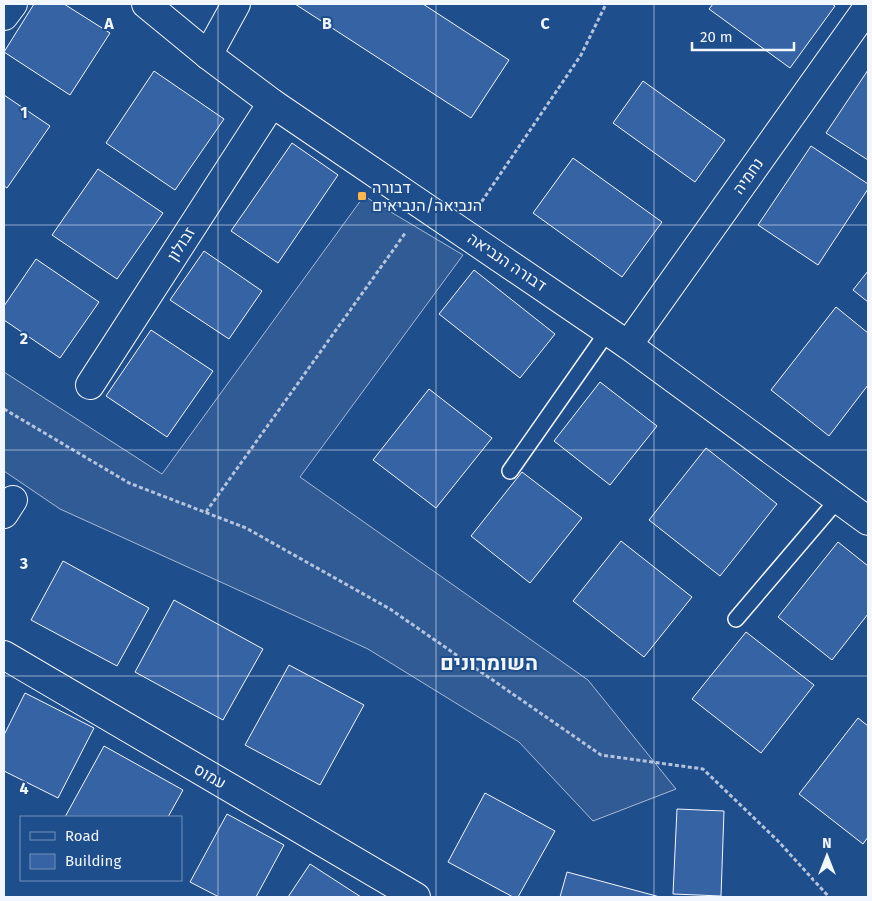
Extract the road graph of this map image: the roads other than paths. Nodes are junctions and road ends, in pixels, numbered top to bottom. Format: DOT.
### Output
graph roads {
  1 [pos="13,4"];
  2 [pos="146,4"];
  3 [pos="236,4"];
  4 [pos="868,7"];
  5 [pos="4,16"];
  6 [pos="208,55"];
  7 [pos="272,103"];
  8 [pos="618,338"];
  9 [pos="90,385"];
  10 [pos="510,471"];
  11 [pos="859,508"];
  12 [pos="736,619"];
  13 [pos="4,654"];
  14 [pos="416,897"];
  1 -- 5 [label="street"];
  2 -- 6 [label="street, דבורה הנביאה"];
  3 -- 6 [label="street"];
  4 -- 8 [label="street, נחמיה"];
  6 -- 7 [label="street, דבורה הנביאה"];
  7 -- 8 [label="street, דבורה הנביאה"];
  7 -- 9 [label="street, זבולון"];
  8 -- 10 [label="lane"];
  8 -- 11 [label="street, דבורה הנביאה"];
  11 -- 12 [label="lane"];
  13 -- 14 [label="street, עמוס"];
}
